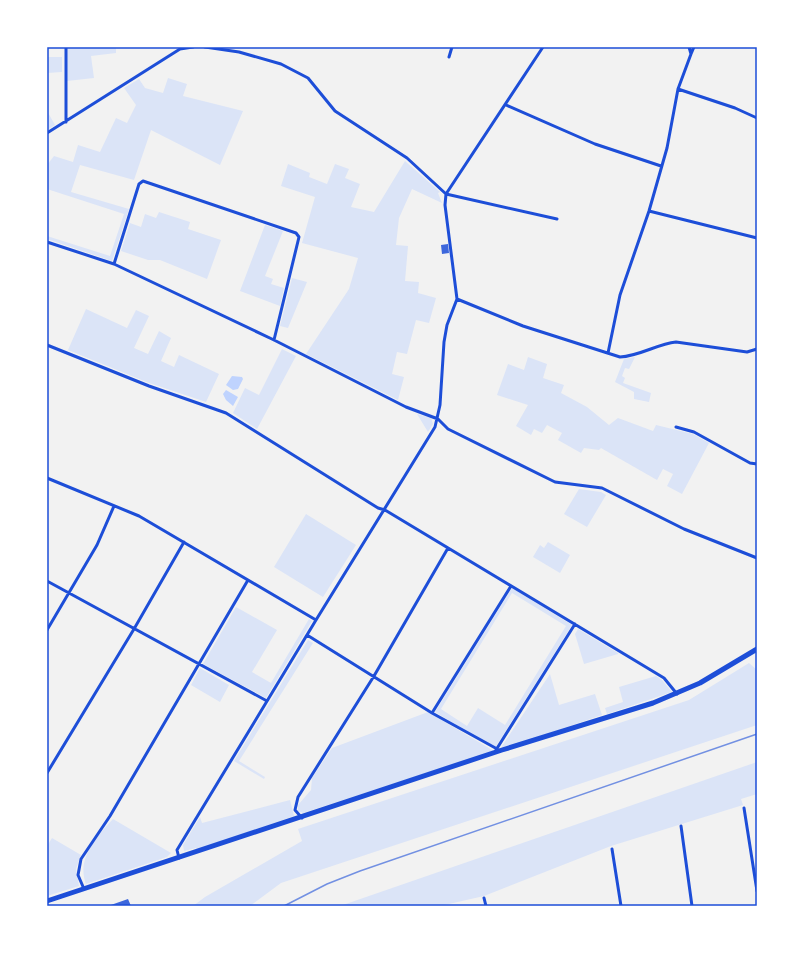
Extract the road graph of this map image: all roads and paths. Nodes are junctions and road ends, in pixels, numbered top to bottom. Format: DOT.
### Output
graph roads {
  1 [pos="66,47"];
  2 [pos="193,47"];
  3 [pos="204,47"];
  4 [pos="452,47"];
  5 [pos="543,47"];
  6 [pos="689,47"];
  7 [pos="694,47"];
  8 [pos="691,54"];
  9 [pos="449,57"];
  10 [pos="678,89"];
  11 [pos="506,105"];
  12 [pos="757,118"];
  13 [pos="66,122"];
  14 [pos="47,134"];
  15 [pos="661,166"];
  16 [pos="446,194"];
  17 [pos="649,211"];
  18 [pos="557,219"];
  19 [pos="757,238"];
  20 [pos="47,242"];
  21 [pos="114,264"];
  22 [pos="457,299"];
  23 [pos="274,340"];
  24 [pos="47,345"];
  25 [pos="757,349"];
  26 [pos="608,353"];
  27 [pos="438,419"];
  28 [pos="676,427"];
  29 [pos="757,464"];
  30 [pos="47,478"];
  31 [pos="114,506"];
  32 [pos="385,510"];
  33 [pos="184,542"];
  34 [pos="448,548"];
  35 [pos="757,558"];
  36 [pos="248,580"];
  37 [pos="47,581"];
  38 [pos="511,586"];
  39 [pos="69,593"];
  40 [pos="316,620"];
  41 [pos="575,624"];
  42 [pos="134,629"];
  43 [pos="47,630"];
  44 [pos="307,635"];
  45 [pos="757,649"];
  46 [pos="199,665"];
  47 [pos="374,676"];
  48 [pos="677,694"];
  49 [pos="267,701"];
  50 [pos="432,713"];
  51 [pos="496,750"];
  52 [pos="502,750"];
  53 [pos="47,773"];
  54 [pos="744,808"];
  55 [pos="302,818"];
  56 [pos="681,826"];
  57 [pos="612,849"];
  58 [pos="179,858"];
  59 [pos="84,889"];
  60 [pos="757,892"];
  61 [pos="484,898"];
  62 [pos="47,901"];
  63 [pos="486,906"];
  64 [pos="621,906"];
  65 [pos="692,906"];
  1 -- 13 [label="street"];
  2 -- 13 [label="street"];
  3 -- 16 [label="street"];
  4 -- 9 [label="street"];
  5 -- 11 [label="street"];
  6 -- 8 [label="street"];
  7 -- 8 [label="street"];
  8 -- 10 [label="street"];
  10 -- 12 [label="street"];
  10 -- 15 [label="street"];
  11 -- 15 [label="street"];
  11 -- 16 [label="street"];
  13 -- 14 [label="street"];
  15 -- 17 [label="street"];
  16 -- 18 [label="street"];
  16 -- 22 [label="street"];
  17 -- 19 [label="street"];
  17 -- 26 [label="street"];
  20 -- 21 [label="street"];
  21 -- 23 [label="street"];
  21 -- 23 [label="street"];
  22 -- 26 [label="street"];
  22 -- 27 [label="street"];
  23 -- 27 [label="street"];
  24 -- 32 [label="street"];
  25 -- 26 [label="street"];
  27 -- 32 [label="street"];
  27 -- 35 [label="street"];
  28 -- 29 [label="street"];
  30 -- 31 [label="street"];
  31 -- 33 [label="street"];
  31 -- 39 [label="street"];
  32 -- 34 [label="street"];
  32 -- 40 [label="street"];
  33 -- 36 [label="street"];
  33 -- 42 [label="street"];
  34 -- 38 [label="street"];
  34 -- 47 [label="street"];
  36 -- 40 [label="street"];
  36 -- 46 [label="street"];
  37 -- 39 [label="street"];
  38 -- 41 [label="street"];
  38 -- 50 [label="street"];
  39 -- 42 [label="street"];
  39 -- 43 [label="street"];
  40 -- 44 [label="street"];
  41 -- 48 [label="street"];
  41 -- 51 [label="street"];
  42 -- 46 [label="street"];
  42 -- 53 [label="street"];
  44 -- 47 [label="street"];
  44 -- 49 [label="street"];
  45 -- 48 [label="main road"];
  46 -- 49 [label="street"];
  46 -- 59 [label="street"];
  47 -- 50 [label="street"];
  47 -- 55 [label="street"];
  48 -- 52 [label="main road"];
  49 -- 58 [label="street"];
  50 -- 51 [label="street"];
  51 -- 52 [label="street"];
  52 -- 55 [label="main road"];
  54 -- 60 [label="street"];
  55 -- 58 [label="main road"];
  56 -- 65 [label="street"];
  57 -- 64 [label="street"];
  58 -- 59 [label="main road"];
  59 -- 62 [label="main road"];
  61 -- 63 [label="street"];
}
